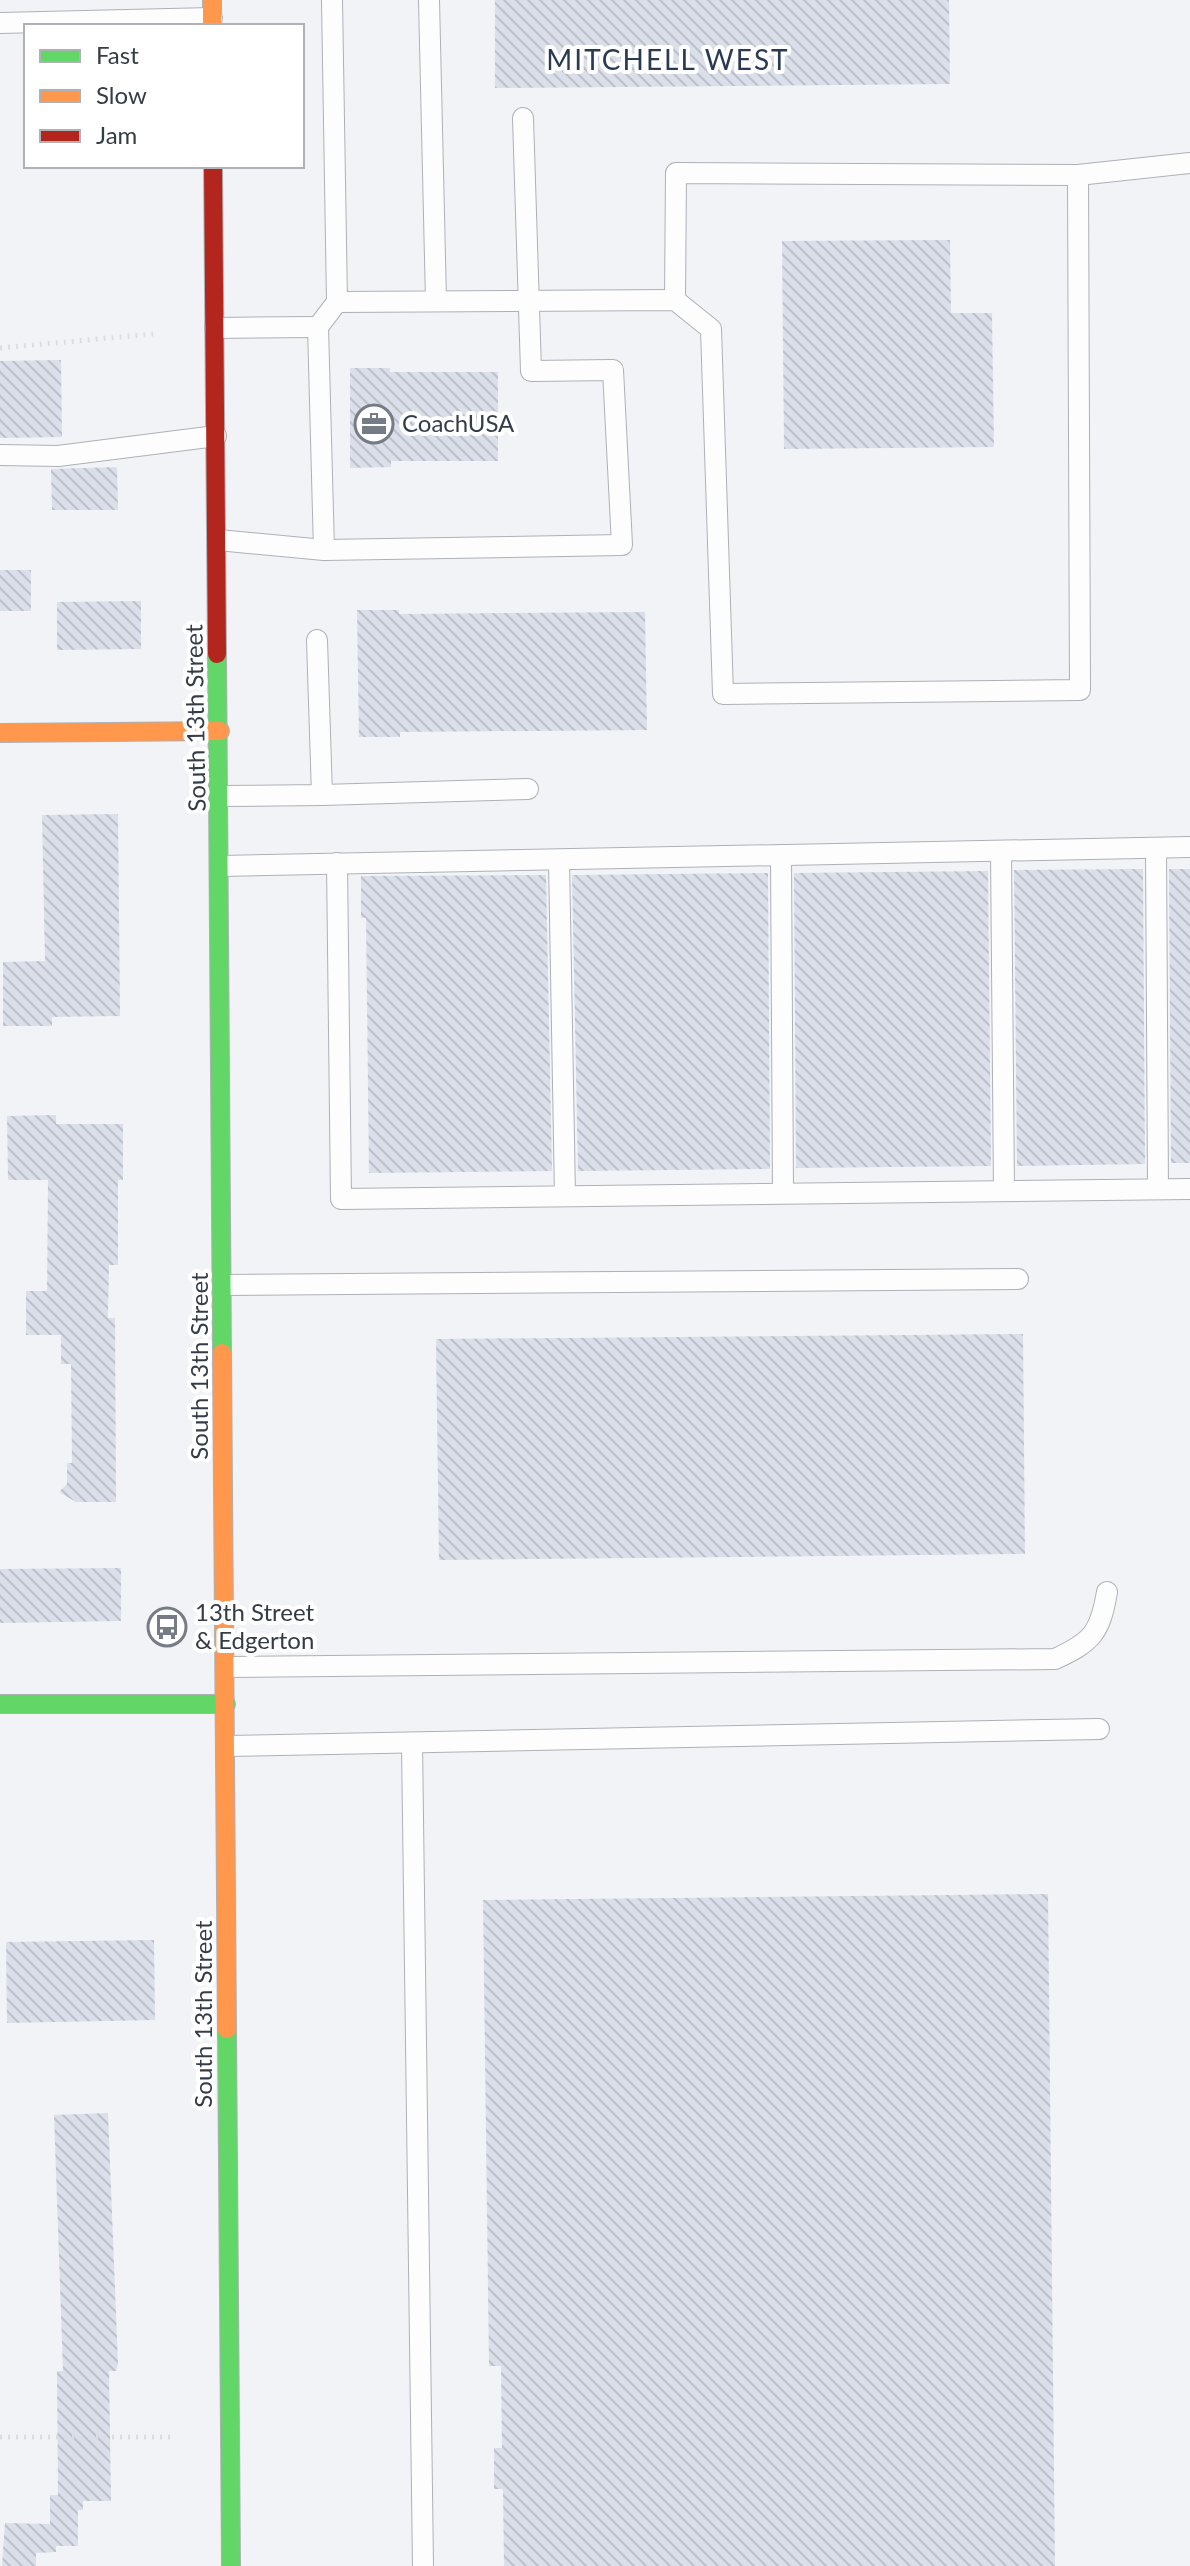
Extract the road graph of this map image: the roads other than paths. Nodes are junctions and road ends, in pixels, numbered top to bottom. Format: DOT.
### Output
graph roads {
  1 [pos="332,0"];
  2 [pos="429,0"];
  3 [pos="212,15"];
  4 [pos="0,23"];
  5 [pos="523,118"];
  6 [pos="1190,163"];
  7 [pos="213,168"];
  8 [pos="1078,175"];
  9 [pos="528,300"];
  10 [pos="675,300"];
  11 [pos="436,301"];
  12 [pos="337,302"];
  13 [pos="318,327"];
  14 [pos="215,328"];
  15 [pos="216,436"];
  16 [pos="0,455"];
  17 [pos="218,540"];
  18 [pos="324,550"];
  19 [pos="317,640"];
  20 [pos="220,731"];
  21 [pos="0,733"];
  22 [pos="528,789"];
  23 [pos="322,795"];
  24 [pos="221,796"];
  25 [pos="1190,847"];
  26 [pos="1156,848"];
  27 [pos="1001,851"];
  28 [pos="781,855"];
  29 [pos="559,860"];
  30 [pos="337,863"];
  31 [pos="220,866"];
  32 [pos="1158,1189"];
  33 [pos="1190,1189"];
  34 [pos="1004,1191"];
  35 [pos="783,1193"];
  36 [pos="565,1196"];
  37 [pos="1018,1279"];
  38 [pos="223,1285"];
  39 [pos="1107,1592"];
  40 [pos="226,1667"];
  41 [pos="0,1704"];
  42 [pos="226,1704"];
  43 [pos="1099,1729"];
  44 [pos="412,1743"];
  45 [pos="226,1746"];
  46 [pos="231,2566"];
  47 [pos="423,2566"];
  1 -- 12 [label="lane"];
  2 -- 11 [label="lane"];
  3 -- 4 [label="lane"];
  5 -- 9 [label="lane"];
  6 -- 8 [label="lane"];
  7 -- 14 [label="street, South 13th Street"];
  8 -- 10 [label="lane"];
  8 -- 10 [label="lane"];
  9 -- 10 [label="lane"];
  9 -- 11 [label="lane"];
  9 -- 18 [label="lane"];
  11 -- 12 [label="lane"];
  12 -- 13 [label="lane"];
  13 -- 14 [label="lane"];
  13 -- 18 [label="lane"];
  14 -- 15 [label="street, South 13th Street"];
  15 -- 16 [label="lane"];
  15 -- 17 [label="street, South 13th Street"];
  17 -- 18 [label="lane"];
  17 -- 20 [label="street, South 13th Street"];
  19 -- 23 [label="lane"];
  20 -- 21 [label="street"];
  20 -- 24 [label="street, South 13th Street"];
  22 -- 23 [label="lane"];
  23 -- 24 [label="lane"];
  24 -- 31 [label="street, South 13th Street"];
  25 -- 26 [label="lane"];
  26 -- 27 [label="lane"];
  26 -- 32 [label="lane"];
  27 -- 28 [label="lane"];
  27 -- 34 [label="lane"];
  28 -- 29 [label="lane"];
  28 -- 35 [label="lane"];
  29 -- 30 [label="lane"];
  29 -- 36 [label="lane"];
  30 -- 31 [label="lane"];
  30 -- 36 [label="lane"];
  31 -- 38 [label="street, South 13th Street"];
  32 -- 33 [label="lane"];
  32 -- 34 [label="lane"];
  34 -- 35 [label="lane"];
  35 -- 36 [label="lane"];
  37 -- 38 [label="lane"];
  38 -- 40 [label="street, South 13th Street"];
  39 -- 40 [label="lane"];
  40 -- 42 [label="street, South 13th Street"];
  41 -- 42 [label="street"];
  42 -- 45 [label="street, South 13th Street"];
  43 -- 44 [label="lane"];
  44 -- 45 [label="lane"];
  44 -- 47 [label="lane"];
  45 -- 46 [label="street, South 13th Street"];
}
